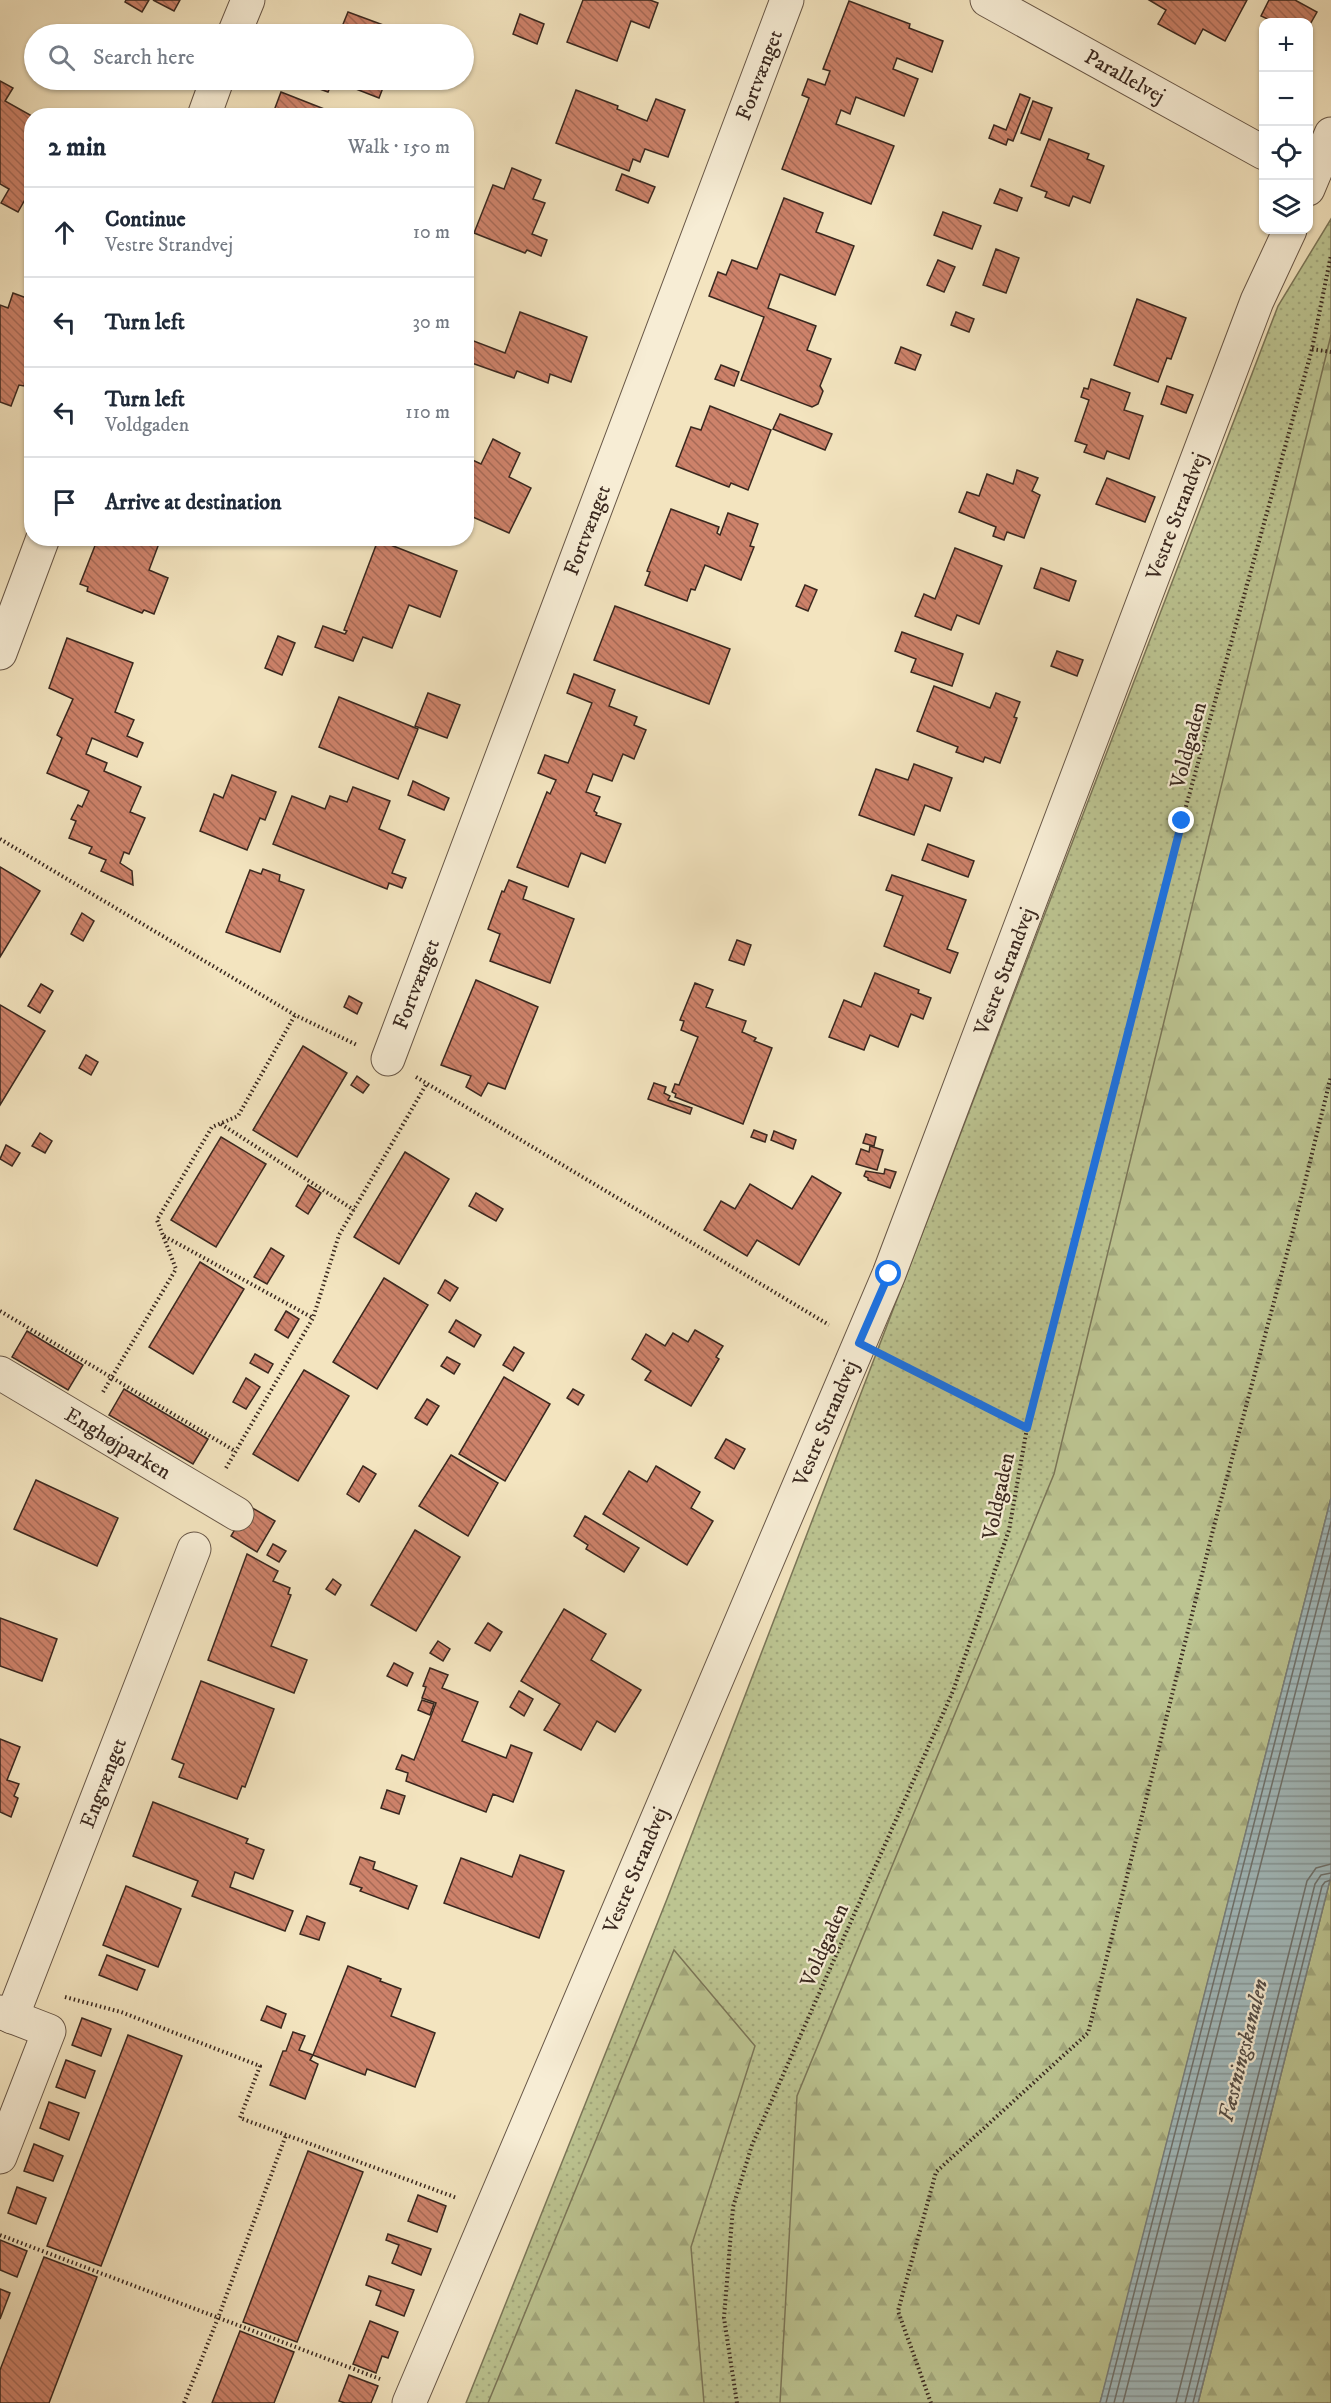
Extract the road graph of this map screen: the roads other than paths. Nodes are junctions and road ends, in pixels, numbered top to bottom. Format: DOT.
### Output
graph roads {
  1 [pos="248,0"];
  2 [pos="788,0"];
  3 [pos="987,0"];
  4 [pos="238,24"];
  5 [pos="213,90"];
  6 [pos="207,108"];
  7 [pos="1331,134"];
  8 [pos="1259,151"];
  9 [pos="1311,180"];
  10 [pos="1288,234"];
  11 [pos="40,546"];
  12 [pos="0,652"];
  13 [pos="387,1059"];
  14 [pos="0,1373"];
  15 [pos="237,1514"];
  16 [pos="194,1549"];
  17 [pos="6,2015"];
  18 [pos="0,2157"];
  19 [pos="412,2398"];
  1 -- 4 [label="street"];
  2 -- 13 [label="street, Fortvænget"];
  3 -- 8 [label="street, Parallelvej"];
  5 -- 6 [label="street"];
  7 -- 9 [label="street"];
  10 -- 19 [label="street, Vestre Strandvej"];
  11 -- 12 [label="street"];
  14 -- 15 [label="street, Enghøjparken"];
  16 -- 17 [label="street, Engvænget"];
  17 -- 18 [label="street, Engvænget"];
}
